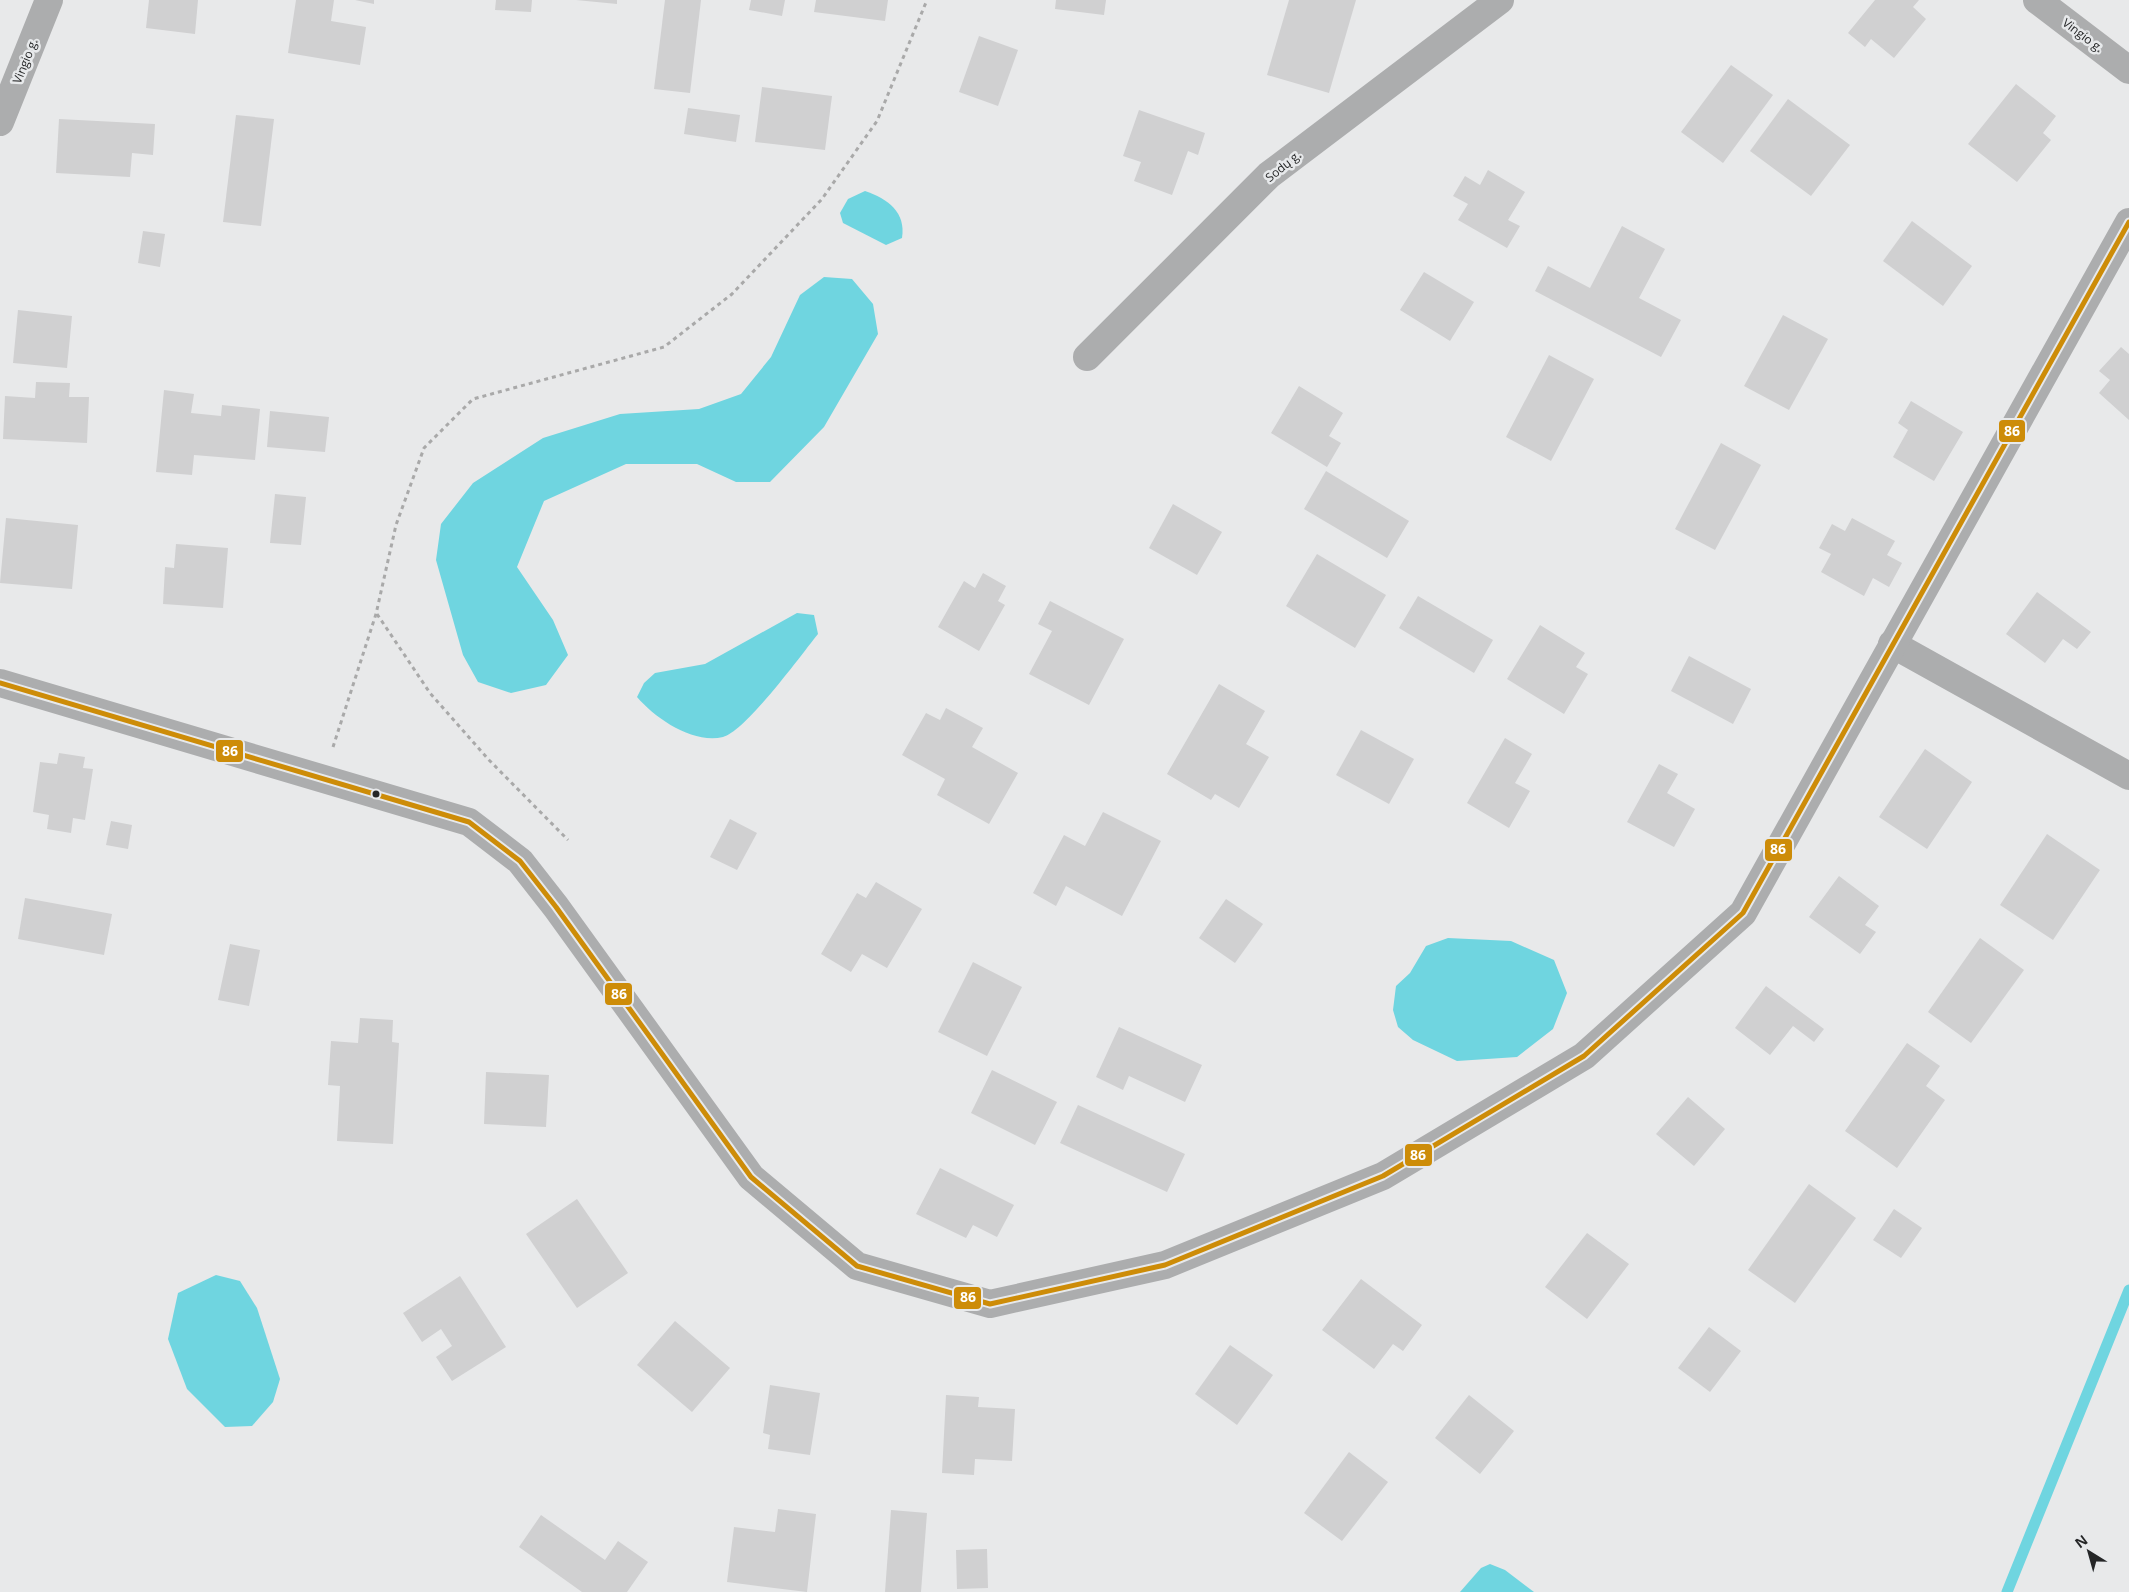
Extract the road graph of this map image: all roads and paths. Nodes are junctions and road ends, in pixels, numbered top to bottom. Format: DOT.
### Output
graph roads {
  1 [pos="49,0"];
  2 [pos="927,0"];
  3 [pos="1500,0"];
  4 [pos="2037,0"];
  5 [pos="2129,70"];
  6 [pos="0,122"];
  7 [pos="2129,222"];
  8 [pos="1087,356"];
  9 [pos="376,614"];
  10 [pos="1892,644"];
  11 [pos="0,683"];
  12 [pos="2129,776"];
  13 [pos="322,778"];
  14 [pos="568,840"];
  1 -- 6 [label="street, Vingio g."];
  2 -- 9 [label="path"];
  3 -- 8 [label="street, Sodų g."];
  4 -- 5 [label="street, Vingio g."];
  7 -- 10 [label="street"];
  9 -- 13 [label="path"];
  9 -- 14 [label="path"];
  10 -- 12 [label="street"];
  10 -- 13 [label="street"];
  11 -- 13 [label="street"];
}
